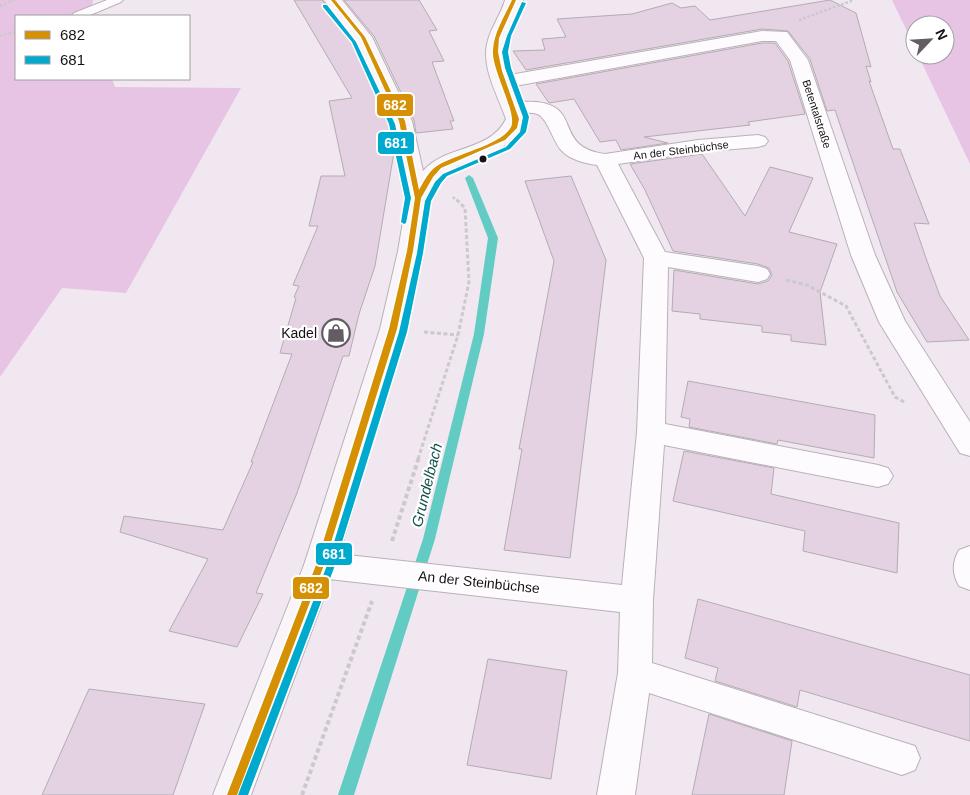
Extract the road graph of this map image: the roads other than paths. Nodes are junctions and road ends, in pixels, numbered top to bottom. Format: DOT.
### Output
graph roads {
  1 [pos="117,0"];
  2 [pos="333,0"];
  3 [pos="514,0"];
  4 [pos="80,15"];
  5 [pos="504,82"];
  6 [pos="513,108"];
  7 [pos="758,142"];
  8 [pos="406,149"];
  9 [pos="456,158"];
  10 [pos="604,160"];
  11 [pos="424,187"];
  12 [pos="656,258"];
  13 [pos="758,274"];
  14 [pos="652,432"];
  15 [pos="970,445"];
  16 [pos="878,476"];
  17 [pos="970,558"];
  18 [pos="320,565"];
  19 [pos="970,577"];
  20 [pos="637,600"];
  21 [pos="635,673"];
  22 [pos="902,758"];
  23 [pos="232,795"];
  24 [pos="616,795"];
  1 -- 4 [label="lane"];
  2 -- 8 [label="main road"];
  3 -- 5 [label="main road"];
  5 -- 6 [label="main road"];
  5 -- 15 [label="street, Betentalstraße"];
  6 -- 9 [label="main road"];
  6 -- 10 [label="street, An der Steinbüchse"];
  7 -- 10 [label="street, An der Steinbüchse"];
  8 -- 9 [label="main road"];
  8 -- 11 [label="main road"];
  9 -- 11 [label="main road"];
  10 -- 12 [label="street"];
  11 -- 18 [label="main road"];
  12 -- 13 [label="street"];
  12 -- 14 [label="street"];
  14 -- 16 [label="street"];
  14 -- 20 [label="street"];
  17 -- 19 [label="street"];
  18 -- 20 [label="street, An der Steinbüchse"];
  18 -- 23 [label="main road"];
  20 -- 21 [label="street"];
  21 -- 22 [label="street"];
  21 -- 24 [label="street"];
}
